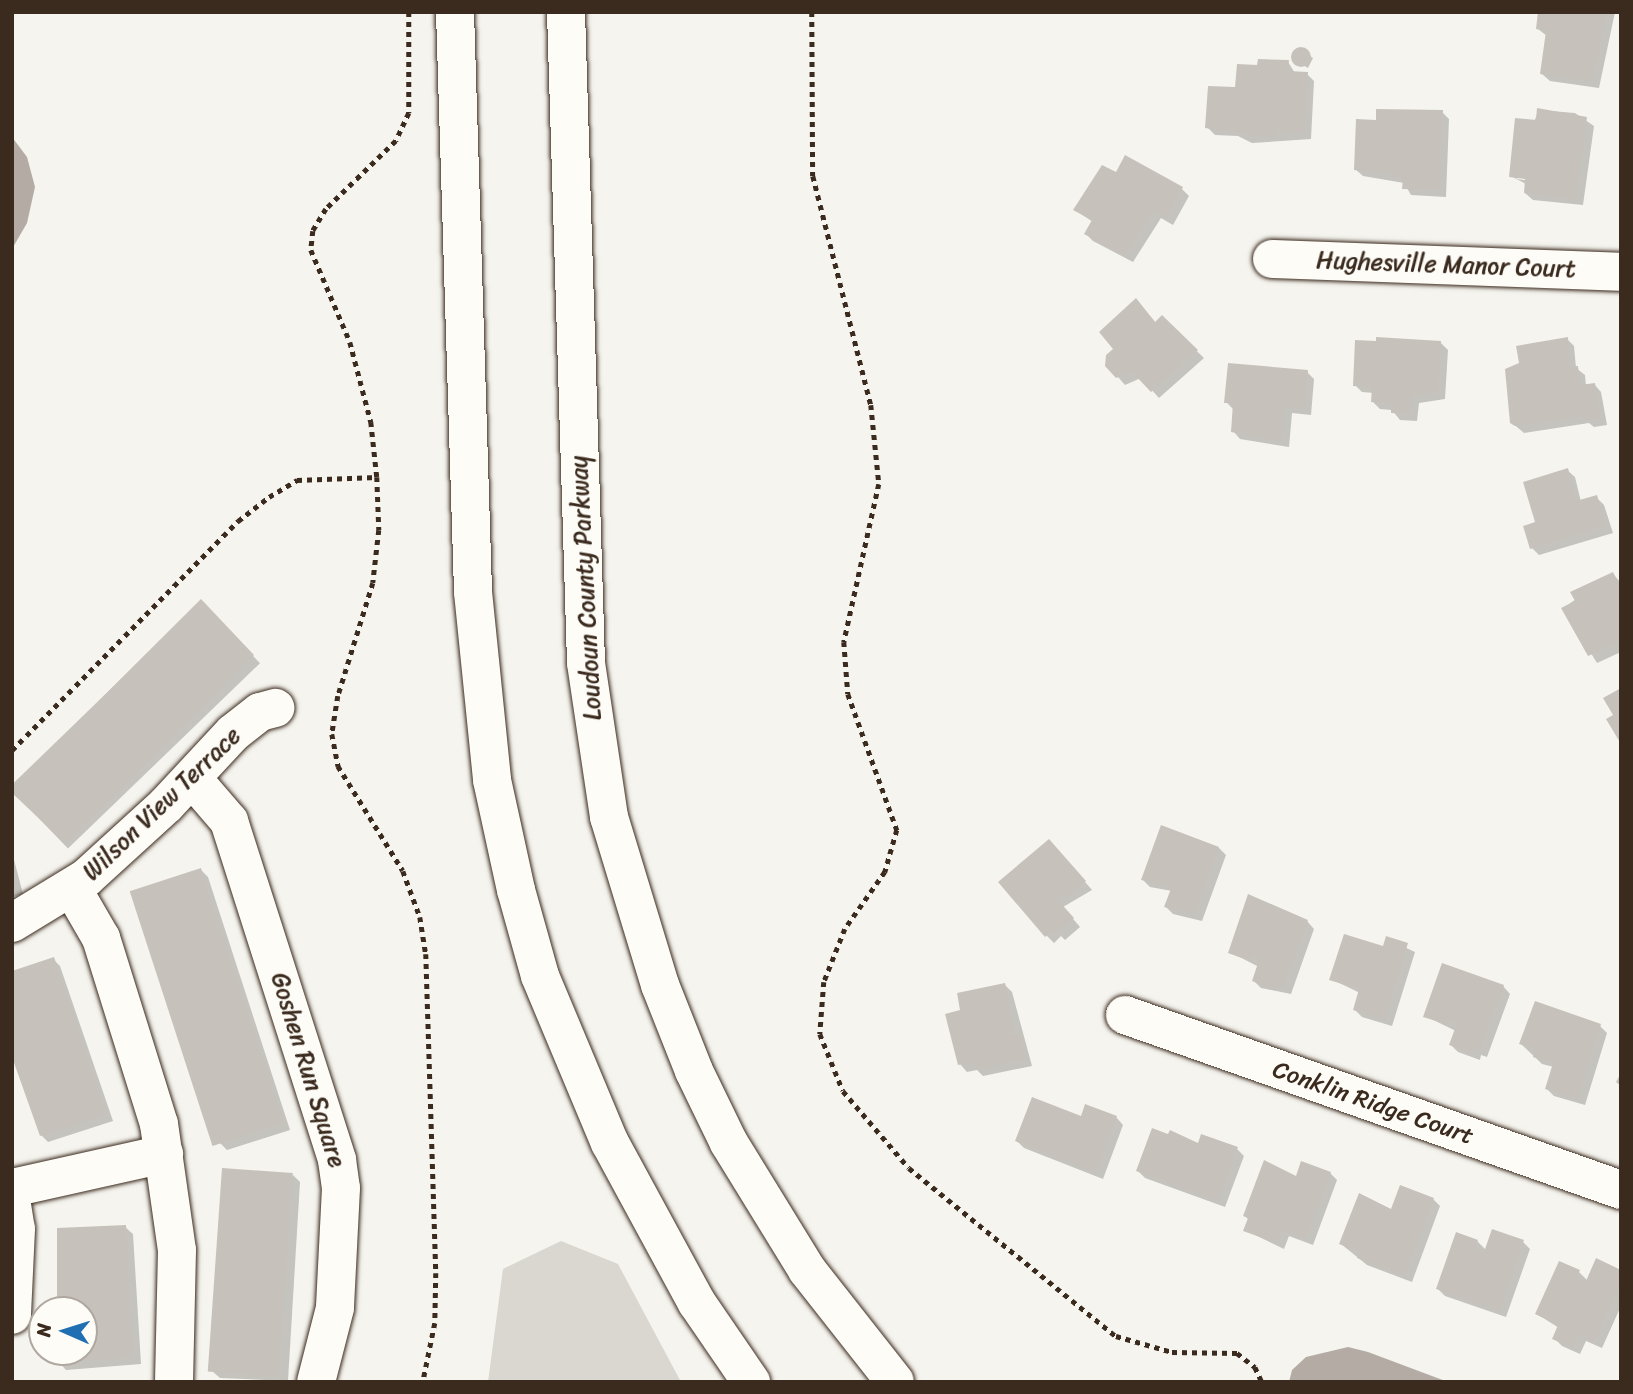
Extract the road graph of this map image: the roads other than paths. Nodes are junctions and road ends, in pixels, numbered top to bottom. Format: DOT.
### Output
graph roads {
  1 [pos="455,12"];
  2 [pos="566,12"];
  3 [pos="1272,258"];
  4 [pos="1621,272"];
  5 [pos="275,708"];
  6 [pos="191,778"];
  7 [pos="72,888"];
  8 [pos="12,923"];
  9 [pos="1125,1015"];
  10 [pos="164,1154"];
  11 [pos="12,1188"];
  12 [pos="1621,1190"];
  13 [pos="12,1205"];
  14 [pos="12,1315"];
  15 [pos="174,1382"];
  16 [pos="316,1382"];
  17 [pos="751,1382"];
  18 [pos="895,1382"];
  1 -- 17 [label="main road"];
  2 -- 18 [label="main road, Loudoun County Parkway"];
  3 -- 4 [label="main road, Hughesville Manor Court"];
  5 -- 6 [label="main road, Wilson View Terrace"];
  6 -- 7 [label="main road, Wilson View Terrace"];
  6 -- 16 [label="main road, Goshen Run Square"];
  7 -- 8 [label="main road, Wilson View Terrace"];
  7 -- 10 [label="main road"];
  9 -- 12 [label="main road, Conklin Ridge Court"];
  10 -- 11 [label="main road"];
  10 -- 15 [label="main road"];
  13 -- 14 [label="main road"];
}
